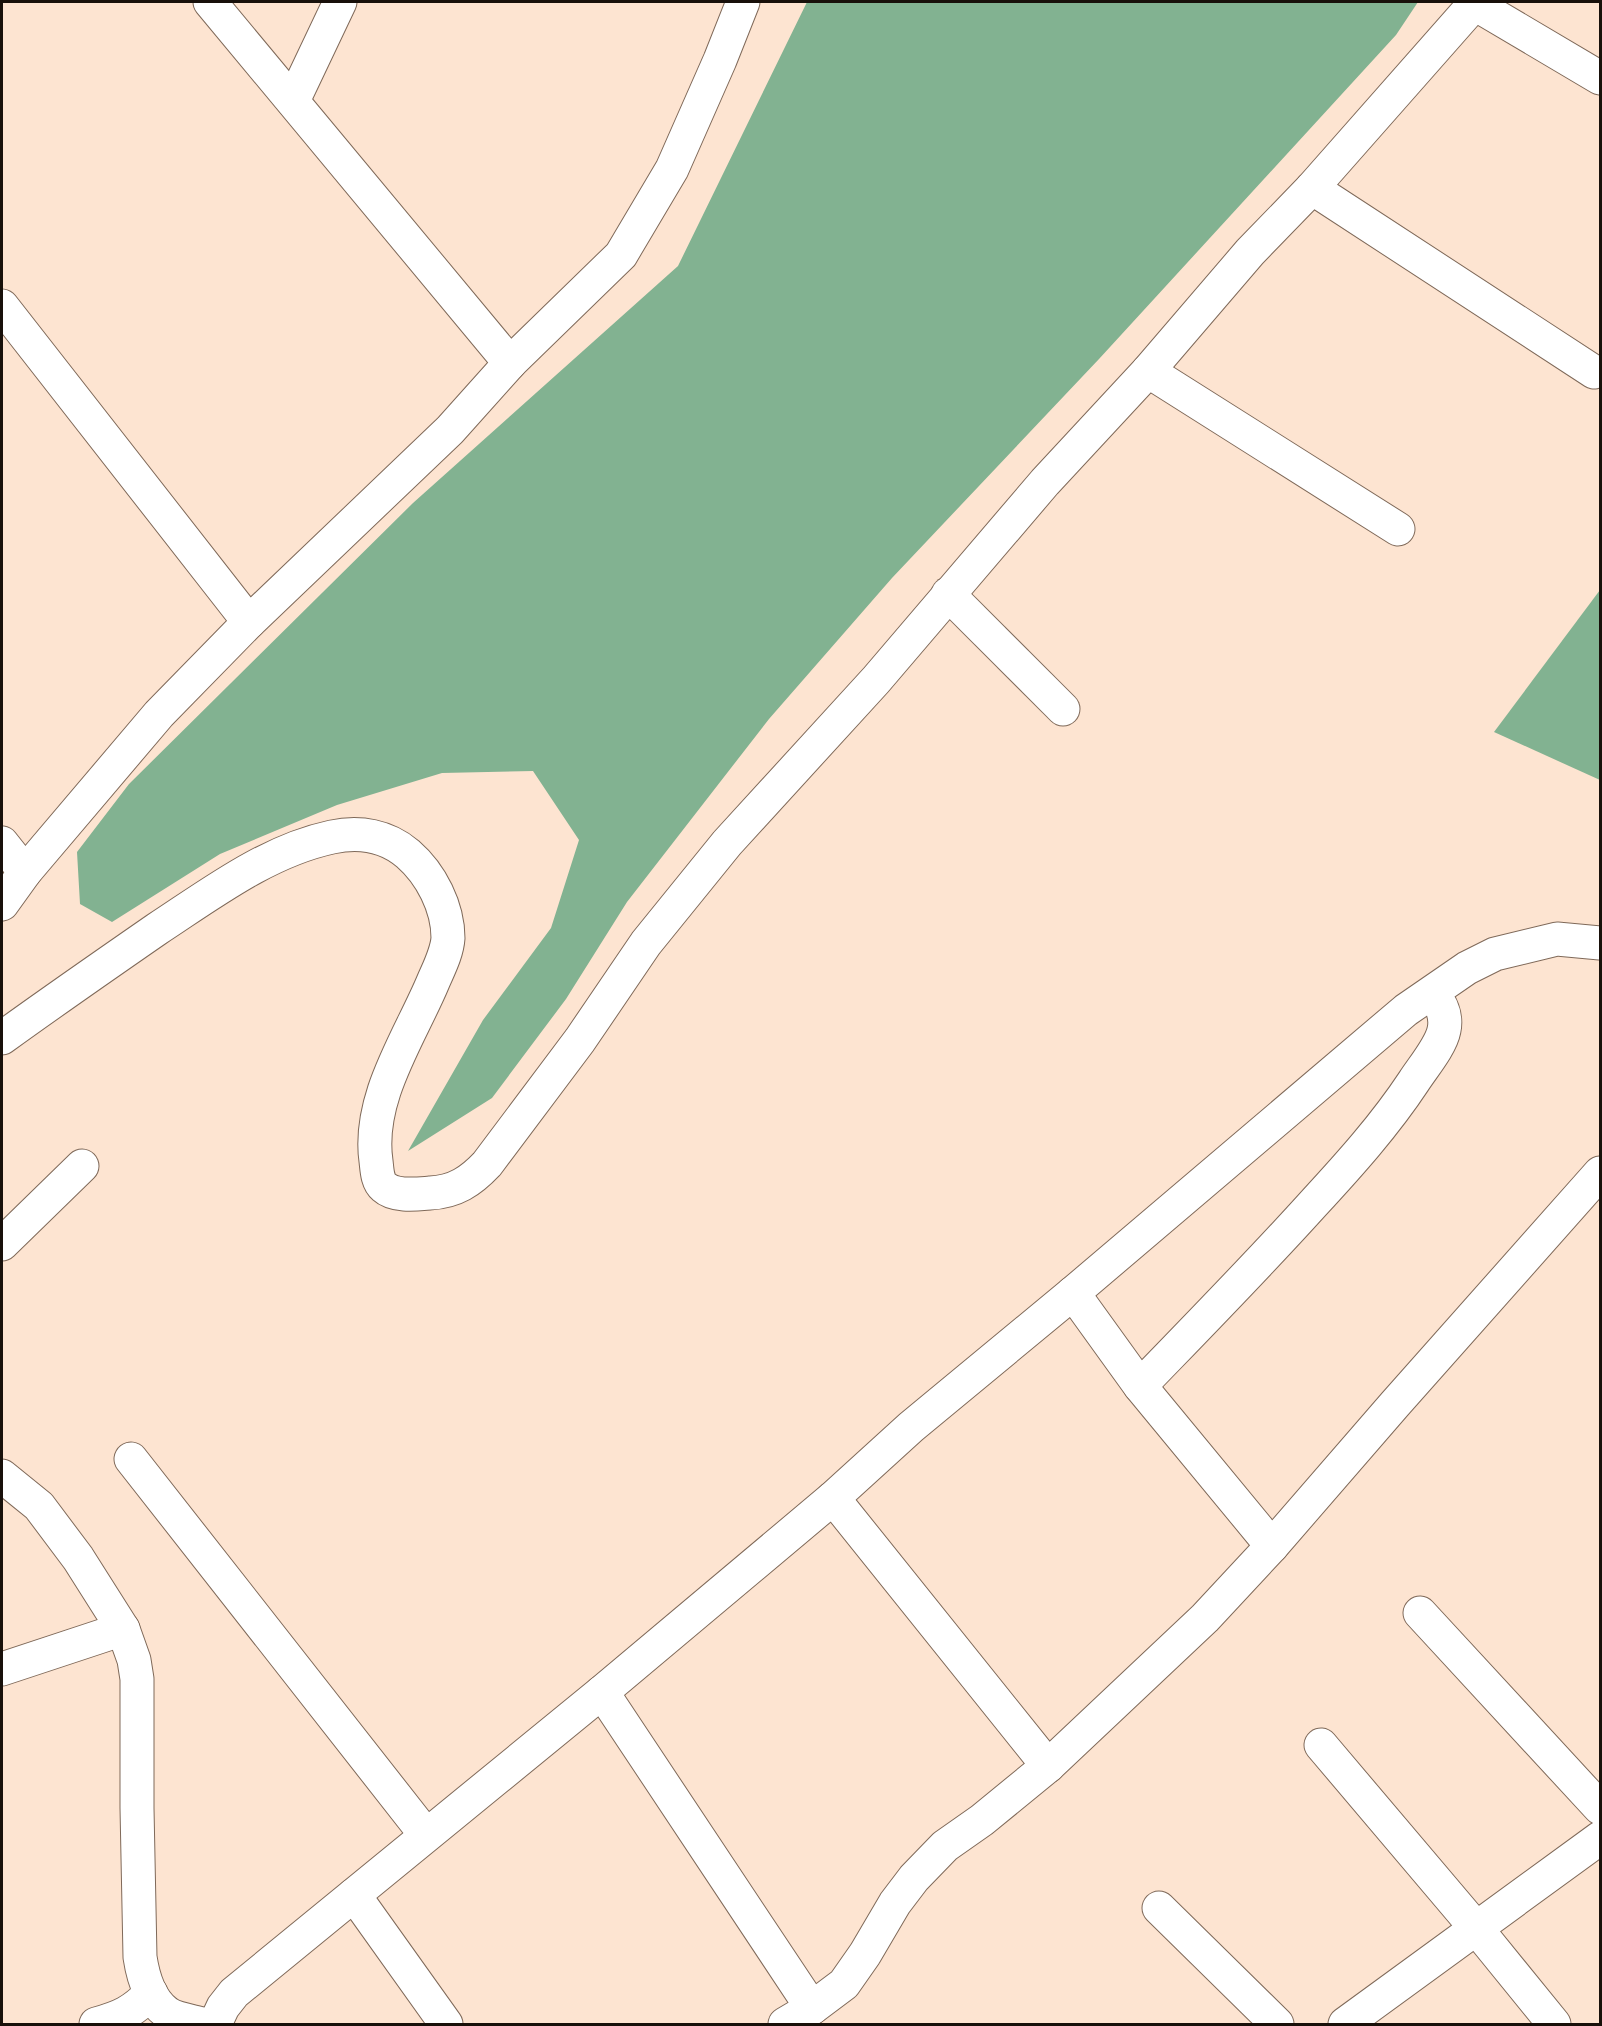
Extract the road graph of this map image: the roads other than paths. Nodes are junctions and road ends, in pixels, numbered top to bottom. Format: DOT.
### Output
graph roads {
  1 [pos="210,2"];
  2 [pos="340,2"];
  3 [pos="742,2"];
  4 [pos="1476,3"];
  5 [pos="1600,78"];
  6 [pos="293,101"];
  7 [pos="1312,188"];
  8 [pos="2,306"];
  9 [pos="510,363"];
  10 [pos="1148,371"];
  11 [pos="1594,372"];
  12 [pos="1398,529"];
  13 [pos="948,594"];
  14 [pos="249,622"];
  15 [pos="1063,709"];
  16 [pos="2,843"];
  17 [pos="26,872"];
  18 [pos="2,904"];
  19 [pos="1600,943"];
  20 [pos="1432,993"];
  21 [pos="2,1038"];
  22 [pos="82,1166"];
  23 [pos="1600,1173"];
  24 [pos="2,1244"];
  25 [pos="1073,1293"];
  26 [pos="1140,1386"];
  27 [pos="131,1459"];
  28 [pos="5,1481"];
  29 [pos="833,1498"];
  30 [pos="1272,1546"];
  31 [pos="1420,1613"];
  32 [pos="123,1629"];
  33 [pos="2,1669"];
  34 [pos="602,1692"];
  35 [pos="1321,1744"];
  36 [pos="1048,1766"];
  37 [pos="1600,1808"];
  38 [pos="426,1835"];
  39 [pos="1600,1838"];
  40 [pos="354,1895"];
  41 [pos="1159,1908"];
  42 [pos="1476,1928"];
  43 [pos="151,1993"];
  44 [pos="799,2016"];
  45 [pos="96,2025"];
  46 [pos="203,2025"];
  47 [pos="215,2025"];
  48 [pos="446,2025"];
  49 [pos="1277,2025"];
  50 [pos="1345,2025"];
  51 [pos="1554,2025"];
  1 -- 6 [label="street"];
  2 -- 6 [label="street"];
  3 -- 9 [label="street"];
  4 -- 5 [label="street"];
  4 -- 7 [label="street"];
  6 -- 9 [label="street"];
  7 -- 10 [label="street"];
  7 -- 11 [label="street"];
  8 -- 14 [label="street"];
  9 -- 14 [label="street"];
  10 -- 12 [label="street"];
  10 -- 13 [label="street"];
  13 -- 15 [label="street"];
  13 -- 21 [label="street"];
  14 -- 17 [label="street"];
  16 -- 17 [label="street"];
  17 -- 18 [label="street"];
  19 -- 20 [label="street"];
  20 -- 25 [label="street"];
  20 -- 26 [label="street"];
  22 -- 24 [label="street"];
  23 -- 30 [label="street"];
  25 -- 26 [label="street"];
  25 -- 29 [label="street"];
  26 -- 30 [label="street"];
  27 -- 38 [label="street"];
  28 -- 32 [label="street"];
  29 -- 34 [label="street"];
  29 -- 36 [label="street"];
  30 -- 36 [label="street"];
  31 -- 37 [label="street"];
  32 -- 33 [label="street"];
  32 -- 43 [label="street"];
  34 -- 38 [label="street"];
  34 -- 44 [label="street"];
  35 -- 42 [label="street"];
  36 -- 44 [label="street"];
  38 -- 40 [label="street"];
  39 -- 42 [label="street"];
  40 -- 47 [label="street"];
  40 -- 48 [label="street"];
  41 -- 49 [label="street"];
  42 -- 50 [label="street"];
  42 -- 51 [label="street"];
  43 -- 45 [label="street"];
  43 -- 46 [label="street"];
}
